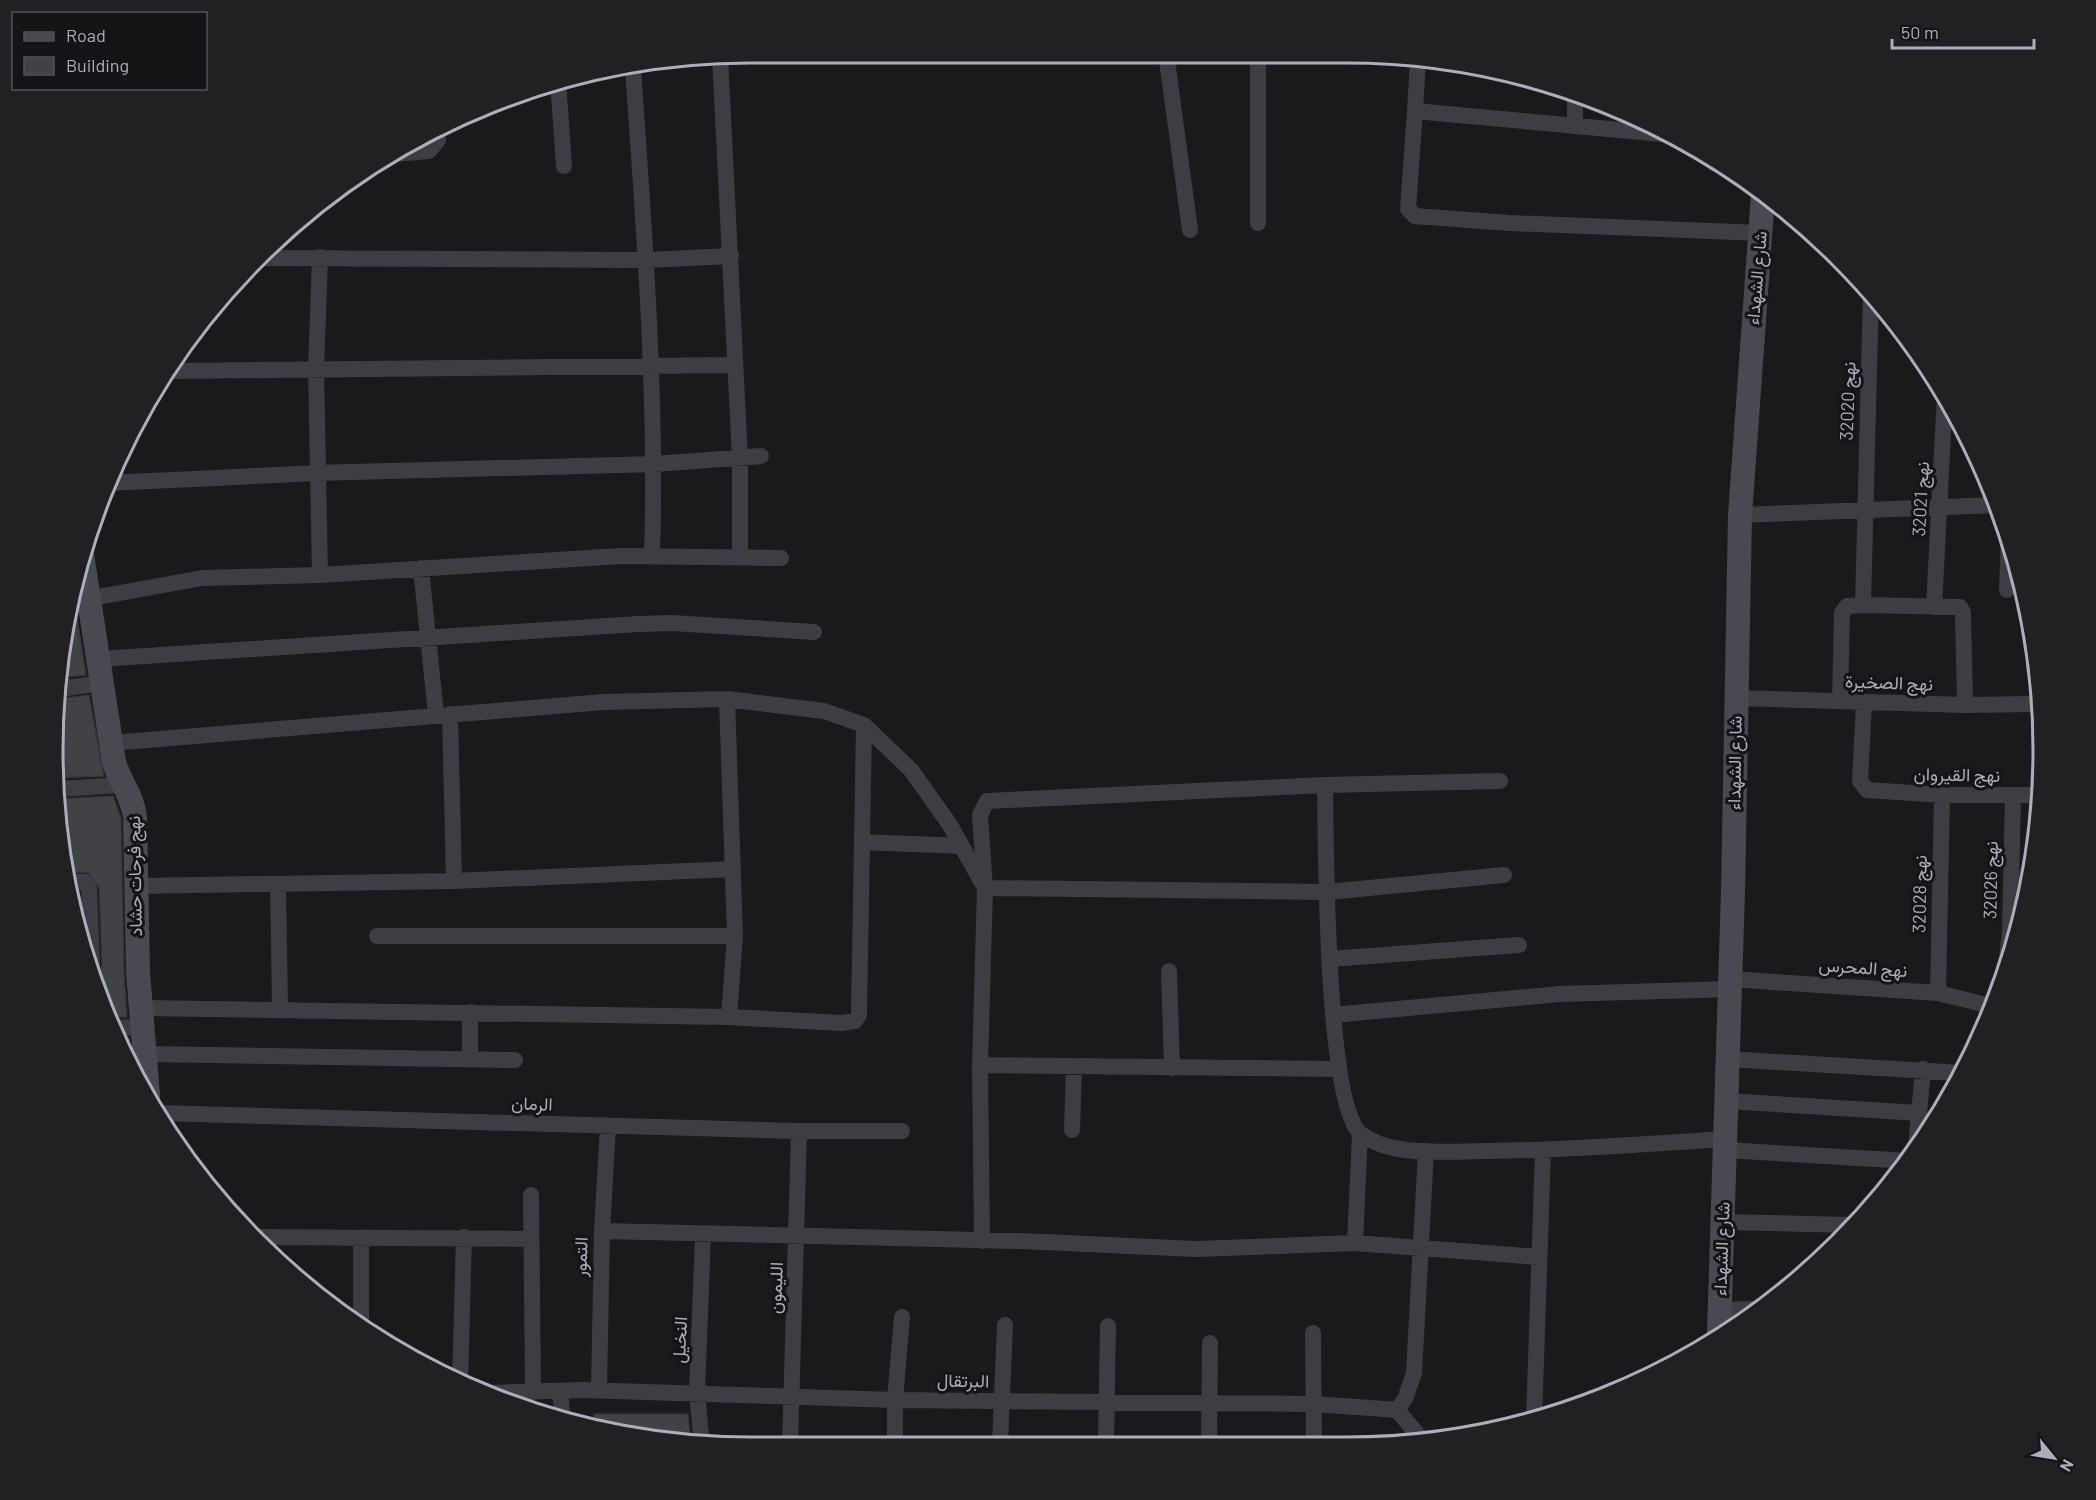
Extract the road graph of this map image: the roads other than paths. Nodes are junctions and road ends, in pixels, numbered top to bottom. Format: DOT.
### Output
graph roads {
  1 [pos="1167,63"];
  2 [pos="1258,63"];
  3 [pos="720,64"];
  4 [pos="1418,67"];
  5 [pos="633,73"];
  6 [pos="559,90"];
  7 [pos="1575,102"];
  8 [pos="1415,111"];
  9 [pos="1575,126"];
  10 [pos="1647,133"];
  11 [pos="438,138"];
  12 [pos="411,153"];
  13 [pos="564,166"];
  14 [pos="1763,204"];
  15 [pos="1258,223"];
  16 [pos="1190,230"];
  17 [pos="1761,233"];
  18 [pos="730,256"];
  19 [pos="320,257"];
  20 [pos="271,258"];
  21 [pos="647,261"];
  22 [pos="1871,306"];
  23 [pos="734,365"];
  24 [pos="652,366"];
  25 [pos="316,369"];
  26 [pos="177,371"];
  27 [pos="1944,413"];
  28 [pos="761,456"];
  29 [pos="740,459"];
  30 [pos="655,464"];
  31 [pos="316,473"];
  32 [pos="117,483"];
  33 [pos="1988,506"];
  34 [pos="1940,509"];
  35 [pos="1864,512"];
  36 [pos="1740,515"];
  37 [pos="652,555"];
  38 [pos="740,557"];
  39 [pos="781,558"];
  40 [pos="2008,565"];
  41 [pos="422,568"];
  42 [pos="320,575"];
  43 [pos="2007,590"];
  44 [pos="80,601"];
  45 [pos="1863,605"];
  46 [pos="1934,607"];
  47 [pos="814,632"];
  48 [pos="427,636"];
  49 [pos="99,660"];
  50 [pos="103,683"];
  51 [pos="66,688"];
  52 [pos="1737,698"];
  53 [pos="726,699"];
  54 [pos="1840,701"];
  55 [pos="1864,703"];
  56 [pos="2032,704"];
  57 [pos="1965,705"];
  58 [pos="443,714"];
  59 [pos="864,725"];
  60 [pos="111,743"];
  61 [pos="1500,781"];
  62 [pos="122,785"];
  63 [pos="1325,785"];
  64 [pos="64,789"];
  65 [pos="1942,795"];
  66 [pos="2013,795"];
  67 [pos="2032,795"];
  68 [pos="862,842"];
  69 [pos="962,846"];
  70 [pos="733,869"];
  71 [pos="1504,875"];
  72 [pos="454,881"];
  73 [pos="76,882"];
  74 [pos="278,884"];
  75 [pos="137,886"];
  76 [pos="985,888"];
  77 [pos="1328,892"];
  78 [pos="2014,911"];
  79 [pos="377,936"];
  80 [pos="735,936"];
  81 [pos="91,945"];
  82 [pos="1519,945"];
  83 [pos="1329,959"];
  84 [pos="1169,971"];
  85 [pos="1730,984"];
  86 [pos="1938,993"];
  87 [pos="1984,1004"];
  88 [pos="280,1008"];
  89 [pos="470,1012"];
  90 [pos="1333,1015"];
  91 [pos="729,1017"];
  92 [pos="143,1018"];
  93 [pos="120,1024"];
  94 [pos="146,1054"];
  95 [pos="470,1059"];
  96 [pos="1727,1059"];
  97 [pos="515,1060"];
  98 [pos="980,1065"];
  99 [pos="1074,1067"];
  100 [pos="1172,1068"];
  101 [pos="1339,1069"];
  102 [pos="1923,1069"];
  103 [pos="1953,1071"];
  104 [pos="152,1088"];
  105 [pos="1726,1101"];
  106 [pos="163,1107"];
  107 [pos="1919,1113"];
  108 [pos="608,1126"];
  109 [pos="1072,1130"];
  110 [pos="799,1131"];
  111 [pos="903,1131"];
  112 [pos="1917,1131"];
  113 [pos="1360,1133"];
  114 [pos="1725,1145"];
  115 [pos="1543,1150"];
  116 [pos="1426,1151"];
  117 [pos="1897,1160"];
  118 [pos="531,1195"];
  119 [pos="1722,1222"];
  120 [pos="1843,1225"];
  121 [pos="602,1231"];
  122 [pos="703,1235"];
  123 [pos="464,1237"];
  124 [pos="797,1237"];
  125 [pos="361,1238"];
  126 [pos="267,1239"];
  127 [pos="531,1239"];
  128 [pos="982,1241"];
  129 [pos="1355,1244"];
  130 [pos="1419,1249"];
  131 [pos="1539,1257"];
  132 [pos="1736,1315"];
  133 [pos="361,1316"];
  134 [pos="902,1317"];
  135 [pos="1720,1321"];
  136 [pos="1005,1325"];
  137 [pos="1108,1326"];
  138 [pos="1313,1333"];
  139 [pos="1210,1343"];
  140 [pos="460,1373"];
  141 [pos="599,1390"];
  142 [pos="560,1391"];
  143 [pos="533,1392"];
  144 [pos="507,1393"];
  145 [pos="697,1394"];
  146 [pos="792,1395"];
  147 [pos="895,1400"];
  148 [pos="1004,1401"];
  149 [pos="1107,1401"];
  150 [pos="1210,1403"];
  151 [pos="1315,1404"];
  152 [pos="1397,1410"];
  153 [pos="562,1411"];
  154 [pos="1534,1411"];
  155 [pos="1417,1433"];
  156 [pos="701,1436"];
  157 [pos="790,1437"];
  158 [pos="895,1437"];
  159 [pos="1001,1437"];
  160 [pos="1106,1437"];
  161 [pos="1209,1437"];
  162 [pos="1314,1437"];
  1 -- 16 [label="street"];
  2 -- 15 [label="street"];
  3 -- 18 [label="street"];
  4 -- 8 [label="street"];
  5 -- 21 [label="street"];
  6 -- 13 [label="street"];
  7 -- 9 [label="street"];
  8 -- 9 [label="street"];
  8 -- 17 [label="street"];
  9 -- 10 [label="street"];
  11 -- 12 [label="street"];
  14 -- 17 [label="street, شارع الشهداء"];
  17 -- 36 [label="street, شارع الشهداء"];
  18 -- 21 [label="street"];
  18 -- 23 [label="street"];
  19 -- 20 [label="street"];
  19 -- 21 [label="street"];
  19 -- 25 [label="street"];
  21 -- 24 [label="street"];
  22 -- 35 [label="street, نهج 32020"];
  23 -- 24 [label="street"];
  23 -- 29 [label="street"];
  24 -- 25 [label="street"];
  24 -- 30 [label="street"];
  25 -- 26 [label="street"];
  25 -- 31 [label="street"];
  27 -- 34 [label="street, نهج 32021"];
  28 -- 29 [label="street"];
  29 -- 30 [label="street"];
  29 -- 38 [label="street"];
  30 -- 31 [label="street"];
  30 -- 37 [label="street"];
  31 -- 32 [label="street"];
  31 -- 42 [label="street"];
  33 -- 34 [label="street"];
  34 -- 35 [label="street"];
  34 -- 46 [label="street, نهج 32021"];
  35 -- 36 [label="street"];
  35 -- 45 [label="street, نهج 32020"];
  36 -- 52 [label="street, شارع الشهداء"];
  37 -- 38 [label="street"];
  37 -- 41 [label="street"];
  38 -- 39 [label="street"];
  40 -- 43 [label="street"];
  41 -- 42 [label="street"];
  41 -- 48 [label="street"];
  42 -- 44 [label="street"];
  44 -- 49 [label="street, نهج فرحات حشاد"];
  45 -- 46 [label="street"];
  45 -- 54 [label="street"];
  46 -- 57 [label="street"];
  47 -- 48 [label="street"];
  48 -- 49 [label="street"];
  48 -- 58 [label="street"];
  49 -- 50 [label="street, نهج فرحات حشاد"];
  50 -- 51 [label="street"];
  50 -- 60 [label="street, نهج فرحات حشاد"];
  52 -- 54 [label="street, نهج الصخيرة"];
  52 -- 85 [label="street, شارع الشهداء"];
  53 -- 58 [label="street"];
  53 -- 59 [label="street"];
  53 -- 70 [label="street"];
  54 -- 55 [label="street, نهج الصخيرة"];
  55 -- 57 [label="street, نهج الصخيرة"];
  55 -- 65 [label="street, نهج القيروان"];
  56 -- 57 [label="street, نهج الصخيرة"];
  58 -- 60 [label="street"];
  58 -- 72 [label="street"];
  59 -- 68 [label="street"];
  59 -- 69 [label="street"];
  60 -- 62 [label="street, نهج فرحات حشاد"];
  61 -- 63 [label="street"];
  62 -- 64 [label="street"];
  62 -- 75 [label="street, نهج فرحات حشاد"];
  63 -- 76 [label="street"];
  63 -- 77 [label="street"];
  65 -- 66 [label="street, نهج القيروان"];
  65 -- 86 [label="street, نهج 32028"];
  66 -- 67 [label="street, نهج القيروان"];
  66 -- 78 [label="street, نهج 32026"];
  68 -- 69 [label="street"];
  68 -- 91 [label="street"];
  69 -- 76 [label="street"];
  70 -- 72 [label="street"];
  70 -- 80 [label="street"];
  71 -- 77 [label="street"];
  72 -- 74 [label="street"];
  73 -- 81 [label="street"];
  74 -- 75 [label="street"];
  74 -- 88 [label="street"];
  75 -- 92 [label="street, نهج فرحات حشاد"];
  76 -- 77 [label="street"];
  76 -- 98 [label="street"];
  77 -- 83 [label="street"];
  79 -- 80 [label="street"];
  80 -- 91 [label="street"];
  82 -- 83 [label="street"];
  83 -- 90 [label="street"];
  84 -- 100 [label="street"];
  85 -- 86 [label="street, نهج المحرس"];
  85 -- 90 [label="street, نهج المحرس"];
  85 -- 96 [label="street, شارع الشهداء"];
  86 -- 87 [label="street, نهج المحرس"];
  88 -- 89 [label="street"];
  88 -- 92 [label="street"];
  89 -- 91 [label="street"];
  89 -- 95 [label="street"];
  90 -- 101 [label="street"];
  92 -- 93 [label="street"];
  92 -- 94 [label="street, نهج فرحات حشاد"];
  94 -- 95 [label="street"];
  94 -- 104 [label="street, نهج فرحات حشاد"];
  95 -- 97 [label="street"];
  96 -- 102 [label="street"];
  96 -- 105 [label="street, شارع الشهداء"];
  98 -- 99 [label="street"];
  98 -- 128 [label="street"];
  99 -- 100 [label="street"];
  99 -- 109 [label="street"];
  100 -- 101 [label="street"];
  101 -- 113 [label="street"];
  102 -- 103 [label="street"];
  102 -- 107 [label="street"];
  105 -- 107 [label="street"];
  105 -- 114 [label="street, شارع الشهداء"];
  106 -- 108 [label="street, الرمان"];
  107 -- 112 [label="street"];
  108 -- 110 [label="street, الرمان"];
  108 -- 121 [label="street, التمور"];
  110 -- 111 [label="street, الرمان"];
  110 -- 124 [label="street, الليمون"];
  113 -- 116 [label="street"];
  113 -- 129 [label="street"];
  114 -- 115 [label="street"];
  114 -- 117 [label="street"];
  114 -- 119 [label="street, شارع الشهداء"];
  115 -- 116 [label="street"];
  115 -- 131 [label="street"];
  116 -- 130 [label="street"];
  118 -- 127 [label="street"];
  119 -- 120 [label="street"];
  119 -- 135 [label="street, شارع الشهداء"];
  121 -- 122 [label="street"];
  121 -- 141 [label="street, التمور"];
  122 -- 124 [label="street"];
  122 -- 145 [label="street, النخيل"];
  123 -- 125 [label="street"];
  123 -- 127 [label="street"];
  123 -- 140 [label="street"];
  124 -- 128 [label="street"];
  124 -- 146 [label="street, الليمون"];
  125 -- 126 [label="street"];
  125 -- 133 [label="street"];
  127 -- 143 [label="street"];
  128 -- 129 [label="street"];
  129 -- 130 [label="street"];
  130 -- 131 [label="street"];
  130 -- 152 [label="street"];
  131 -- 154 [label="street"];
  132 -- 135 [label="street"];
  134 -- 147 [label="street"];
  136 -- 148 [label="street"];
  137 -- 149 [label="street"];
  138 -- 151 [label="street"];
  139 -- 150 [label="street"];
  141 -- 142 [label="street, البرتقال"];
  141 -- 145 [label="street, البرتقال"];
  142 -- 143 [label="street, البرتقال"];
  142 -- 153 [label="street"];
  143 -- 144 [label="street, البرتقال"];
  145 -- 146 [label="street, البرتقال"];
  145 -- 156 [label="street, النخيل"];
  146 -- 147 [label="street, البرتقال"];
  146 -- 157 [label="street, الليمون"];
  147 -- 148 [label="street, البرتقال"];
  147 -- 158 [label="street"];
  148 -- 149 [label="street, البرتقال"];
  148 -- 159 [label="street"];
  149 -- 150 [label="street, البرتقال"];
  149 -- 160 [label="street"];
  150 -- 151 [label="street, البرتقال"];
  150 -- 161 [label="street"];
  151 -- 152 [label="street, البرتقال"];
  151 -- 162 [label="street"];
  152 -- 155 [label="street"];
}
